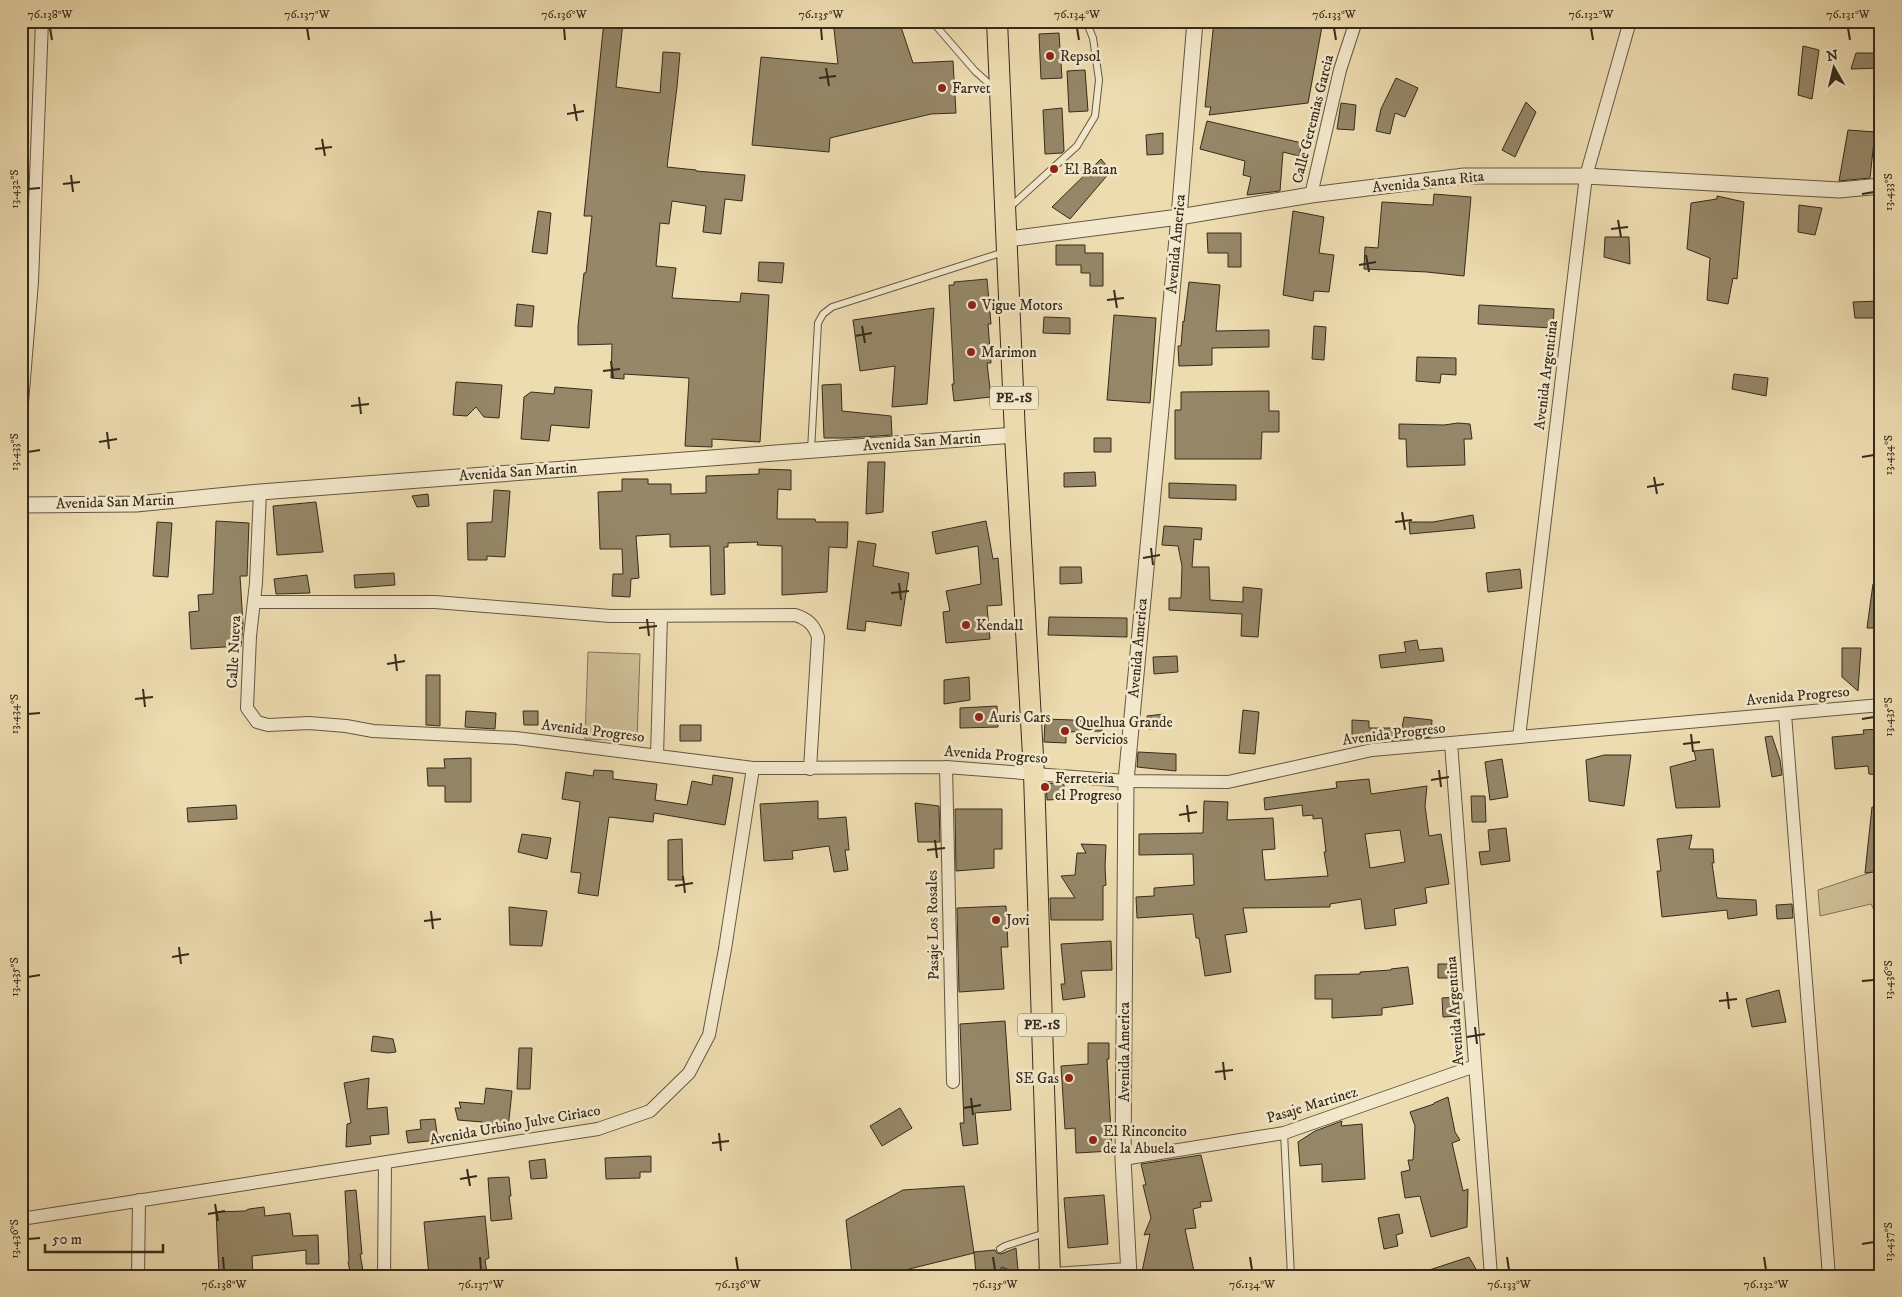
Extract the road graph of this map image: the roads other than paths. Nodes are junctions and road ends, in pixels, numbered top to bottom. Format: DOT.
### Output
graph roads {
  1 [pos="42,21"];
  2 [pos="935,21"];
  3 [pos="997,21"];
  4 [pos="1086,21"];
  5 [pos="1195,21"];
  6 [pos="1356,21"];
  7 [pos="1630,21"];
  8 [pos="1001,95"];
  9 [pos="1586,176"];
  10 [pos="1881,186"];
  11 [pos="1311,195"];
  12 [pos="1006,210"];
  13 [pos="1179,217"];
  14 [pos="1008,245"];
  15 [pos="21,415"];
  16 [pos="1016,435"];
  17 [pos="811,450"];
  18 [pos="260,492"];
  19 [pos="21,505"];
  20 [pos="254,602"];
  21 [pos="662,616"];
  22 [pos="1881,706"];
  23 [pos="1785,714"];
  24 [pos="346,726"];
  25 [pos="1519,737"];
  26 [pos="1451,743"];
  27 [pos="657,756"];
  28 [pos="946,767"];
  29 [pos="752,768"];
  30 [pos="810,769"];
  31 [pos="1034,774"];
  32 [pos="1126,781"];
  33 [pos="1475,1066"];
  34 [pos="952,1082"];
  35 [pos="1284,1134"];
  36 [pos="1124,1159"];
  37 [pos="386,1163"];
  38 [pos="139,1200"];
  39 [pos="21,1219"];
  40 [pos="1049,1232"];
  41 [pos="1000,1249"];
  42 [pos="1129,1271"];
  43 [pos="1003,1272"];
  44 [pos="1050,1274"];
  45 [pos="138,1276"];
  46 [pos="384,1276"];
  47 [pos="1011,1276"];
  48 [pos="1291,1276"];
  49 [pos="1491,1276"];
  50 [pos="1829,1276"];
  1 -- 15 [label="street"];
  2 -- 8 [label="lane"];
  3 -- 8 [label="highway, PE-1S"];
  4 -- 12 [label="lane"];
  5 -- 13 [label="street, Avenida America"];
  6 -- 11 [label="street, Calle Geremias Garcia"];
  7 -- 9 [label="street, Avenida Argentina"];
  8 -- 12 [label="highway, PE-1S"];
  9 -- 10 [label="street, Avenida Santa Rita"];
  9 -- 11 [label="street, Avenida Santa Rita"];
  9 -- 25 [label="street, Avenida Argentina"];
  11 -- 13 [label="street, Avenida Santa Rita"];
  12 -- 14 [label="highway, PE-1S"];
  13 -- 14 [label="street, Avenida Santa Rita"];
  13 -- 32 [label="street, Avenida America"];
  14 -- 16 [label="highway, PE-1S"];
  14 -- 17 [label="lane"];
  16 -- 17 [label="street, Avenida San Martin"];
  16 -- 31 [label="highway, PE-1S"];
  17 -- 18 [label="street, Avenida San Martin"];
  18 -- 19 [label="street, Avenida San Martin"];
  18 -- 20 [label="street, Calle Nueva"];
  20 -- 21 [label="street"];
  20 -- 24 [label="street, Calle Nueva"];
  21 -- 27 [label="street"];
  21 -- 30 [label="street"];
  22 -- 23 [label="street, Avenida Progreso"];
  23 -- 25 [label="street, Avenida Progreso"];
  23 -- 50 [label="street"];
  24 -- 27 [label="street, Avenida Progreso"];
  25 -- 26 [label="street, Avenida Progreso"];
  26 -- 32 [label="street, Avenida Progreso"];
  26 -- 33 [label="street, Avenida Argentina"];
  27 -- 29 [label="street, Avenida Progreso"];
  28 -- 30 [label="street, Avenida Progreso"];
  28 -- 31 [label="street, Avenida Progreso"];
  28 -- 34 [label="street, Pasaje Los Rosales"];
  29 -- 30 [label="street, Avenida Progreso"];
  29 -- 37 [label="street, Avenida Urbino Julve Ciriaco"];
  31 -- 32 [label="street, Avenida Progreso"];
  31 -- 40 [label="highway, PE-1S"];
  32 -- 36 [label="street, Avenida America"];
  33 -- 35 [label="street, Pasaje Martinez"];
  33 -- 49 [label="street, Avenida Argentina"];
  35 -- 36 [label="street, Pasaje Martinez"];
  35 -- 48 [label="lane"];
  36 -- 42 [label="street, Avenida America"];
  37 -- 38 [label="street, Avenida Urbino Julve Ciriaco"];
  37 -- 46 [label="street"];
  38 -- 39 [label="street, Avenida Urbino Julve Ciriaco"];
  38 -- 45 [label="street"];
  40 -- 41 [label="lane"];
  40 -- 44 [label="highway, PE-1S"];
  42 -- 44 [label="lane"];
  43 -- 47 [label="lane"];
}
